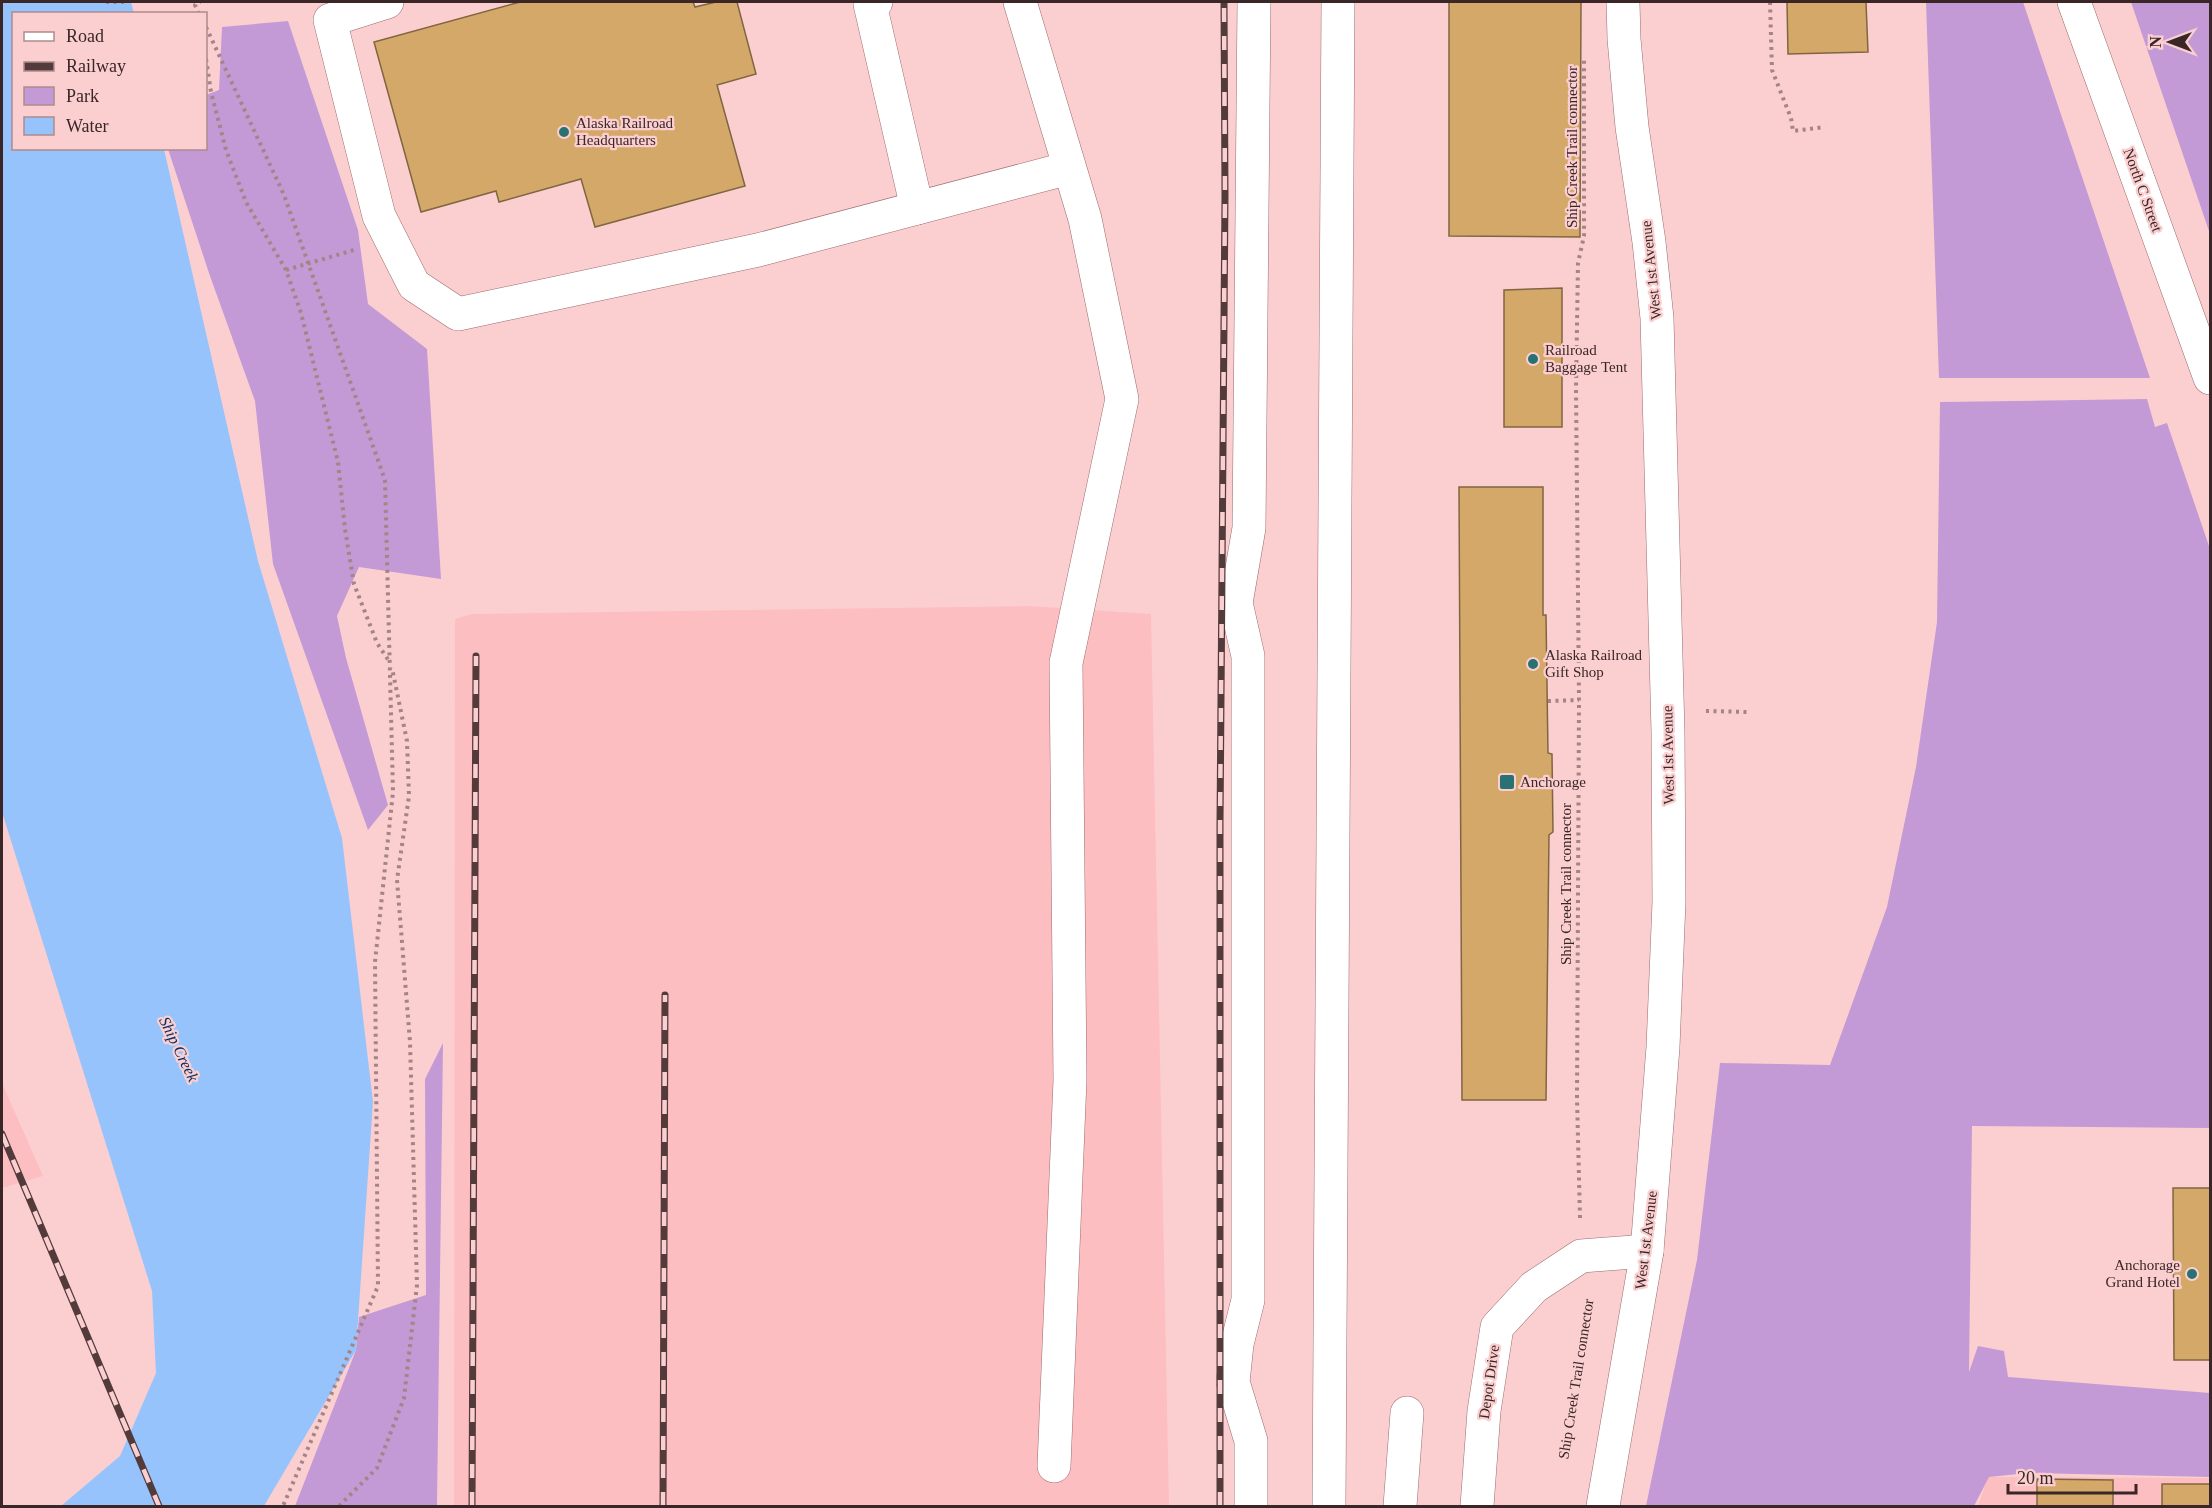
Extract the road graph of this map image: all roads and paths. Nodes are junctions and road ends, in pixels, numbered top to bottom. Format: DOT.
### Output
graph roads {
  1 [pos="106,2"];
  2 [pos="128,2"];
  3 [pos="191,2"];
  4 [pos="200,2"];
  5 [pos="387,2"];
  6 [pos="876,2"];
  7 [pos="1020,2"];
  8 [pos="1254,2"];
  9 [pos="1338,2"];
  10 [pos="1623,2"];
  11 [pos="1770,2"];
  12 [pos="2074,2"];
  13 [pos="195,5"];
  14 [pos="197,12"];
  15 [pos="207,29"];
  16 [pos="1584,48"];
  17 [pos="207,66"];
  18 [pos="1825,127"];
  19 [pos="1069,168"];
  20 [pos="917,208"];
  21 [pos="391,240"];
  22 [pos="308,263"];
  23 [pos="286,270"];
  24 [pos="2211,378"];
  25 [pos="1579,700"];
  26 [pos="1548,701"];
  27 [pos="1705,711"];
  28 [pos="1747,712"];
  29 [pos="1647,1251"];
  30 [pos="1581,1256"];
  31 [pos="1407,1413"];
  32 [pos="1054,1466"];
  33 [pos="283,1506"];
  34 [pos="339,1506"];
  35 [pos="1251,1506"];
  36 [pos="1329,1506"];
  37 [pos="1400,1506"];
  38 [pos="1477,1506"];
  39 [pos="1603,1506"];
  1 -- 2 [label="path"];
  3 -- 13 [label="path"];
  4 -- 13 [label="path"];
  5 -- 21 [label="street"];
  6 -- 20 [label="street"];
  7 -- 19 [label="street"];
  8 -- 35 [label="street"];
  9 -- 36 [label="street"];
  10 -- 29 [label="street, West 1st Avenue"];
  11 -- 18 [label="path"];
  12 -- 24 [label="street, North C Street"];
  13 -- 14 [label="path"];
  15 -- 22 [label="path"];
  16 -- 25 [label="path, Ship Creek Trail connector"];
  17 -- 23 [label="path"];
  19 -- 20 [label="street"];
  19 -- 32 [label="street"];
  20 -- 21 [label="street"];
  21 -- 22 [label="path"];
  22 -- 23 [label="path"];
  22 -- 33 [label="path"];
  23 -- 34 [label="path"];
  25 -- 26 [label="path"];
  25 -- 30 [label="path, Ship Creek Trail connector"];
  27 -- 28 [label="path"];
  29 -- 30 [label="street, Depot Drive"];
  29 -- 39 [label="street, West 1st Avenue"];
  30 -- 38 [label="street, Depot Drive"];
  31 -- 37 [label="street"];
}
